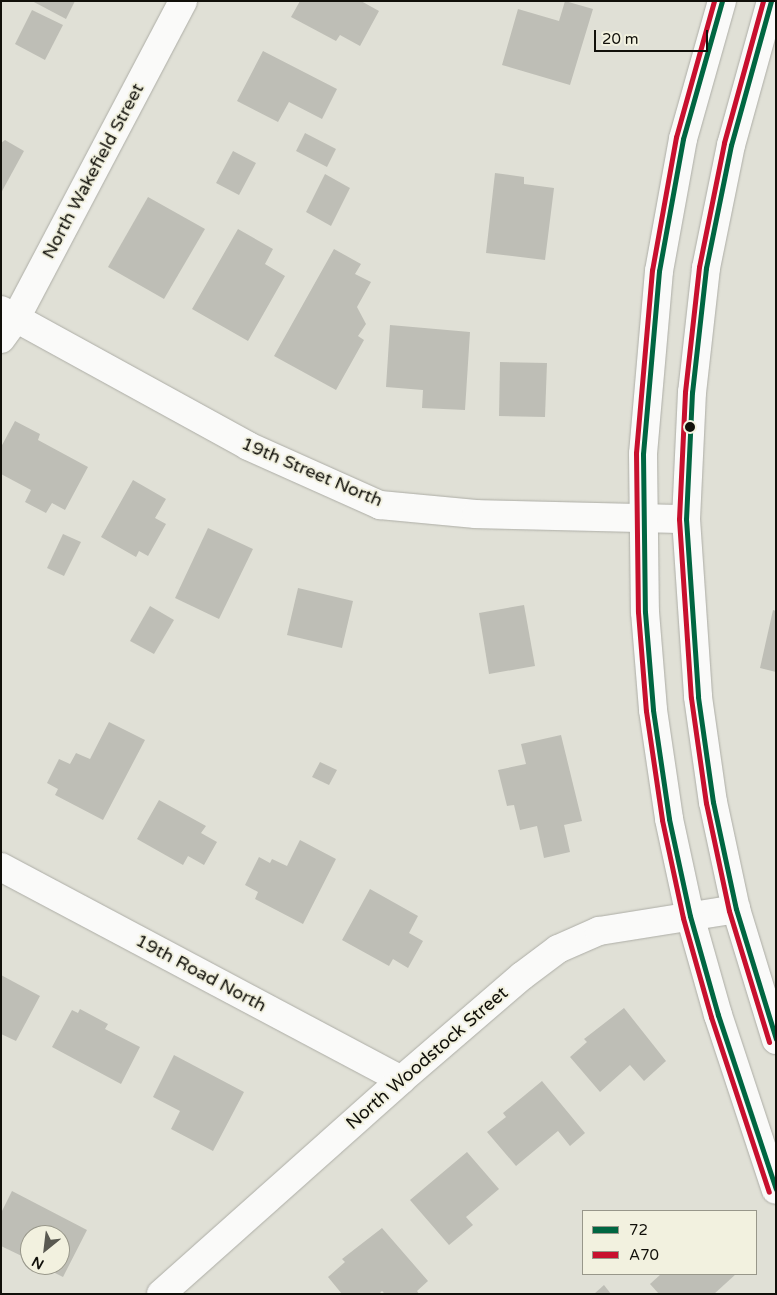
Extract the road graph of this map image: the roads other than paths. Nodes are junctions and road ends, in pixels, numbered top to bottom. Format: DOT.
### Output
graph roads {
  1 [pos="183,1"];
  2 [pos="722,1"];
  3 [pos="771,1"];
  4 [pos="9,314"];
  5 [pos="1,340"];
  6 [pos="642,516"];
  7 [pos="686,519"];
  8 [pos="1,867"];
  9 [pos="736,909"];
  10 [pos="690,916"];
  11 [pos="776,1040"];
  12 [pos="401,1080"];
  13 [pos="776,1190"];
  14 [pos="162,1294"];
  1 -- 4 [label="street, North Wakefield Street"];
  2 -- 6 [label="street"];
  3 -- 7 [label="street"];
  4 -- 5 [label="street, North Wakefield Street"];
  4 -- 6 [label="street, 19th Street North"];
  6 -- 7 [label="street, 19th Street North"];
  6 -- 10 [label="street"];
  7 -- 9 [label="street"];
  8 -- 12 [label="street, 19th Road North"];
  9 -- 10 [label="street, North Woodstock Street"];
  9 -- 11 [label="street"];
  10 -- 12 [label="street, North Woodstock Street"];
  10 -- 13 [label="street"];
  12 -- 14 [label="street, North Woodstock Street"];
}
